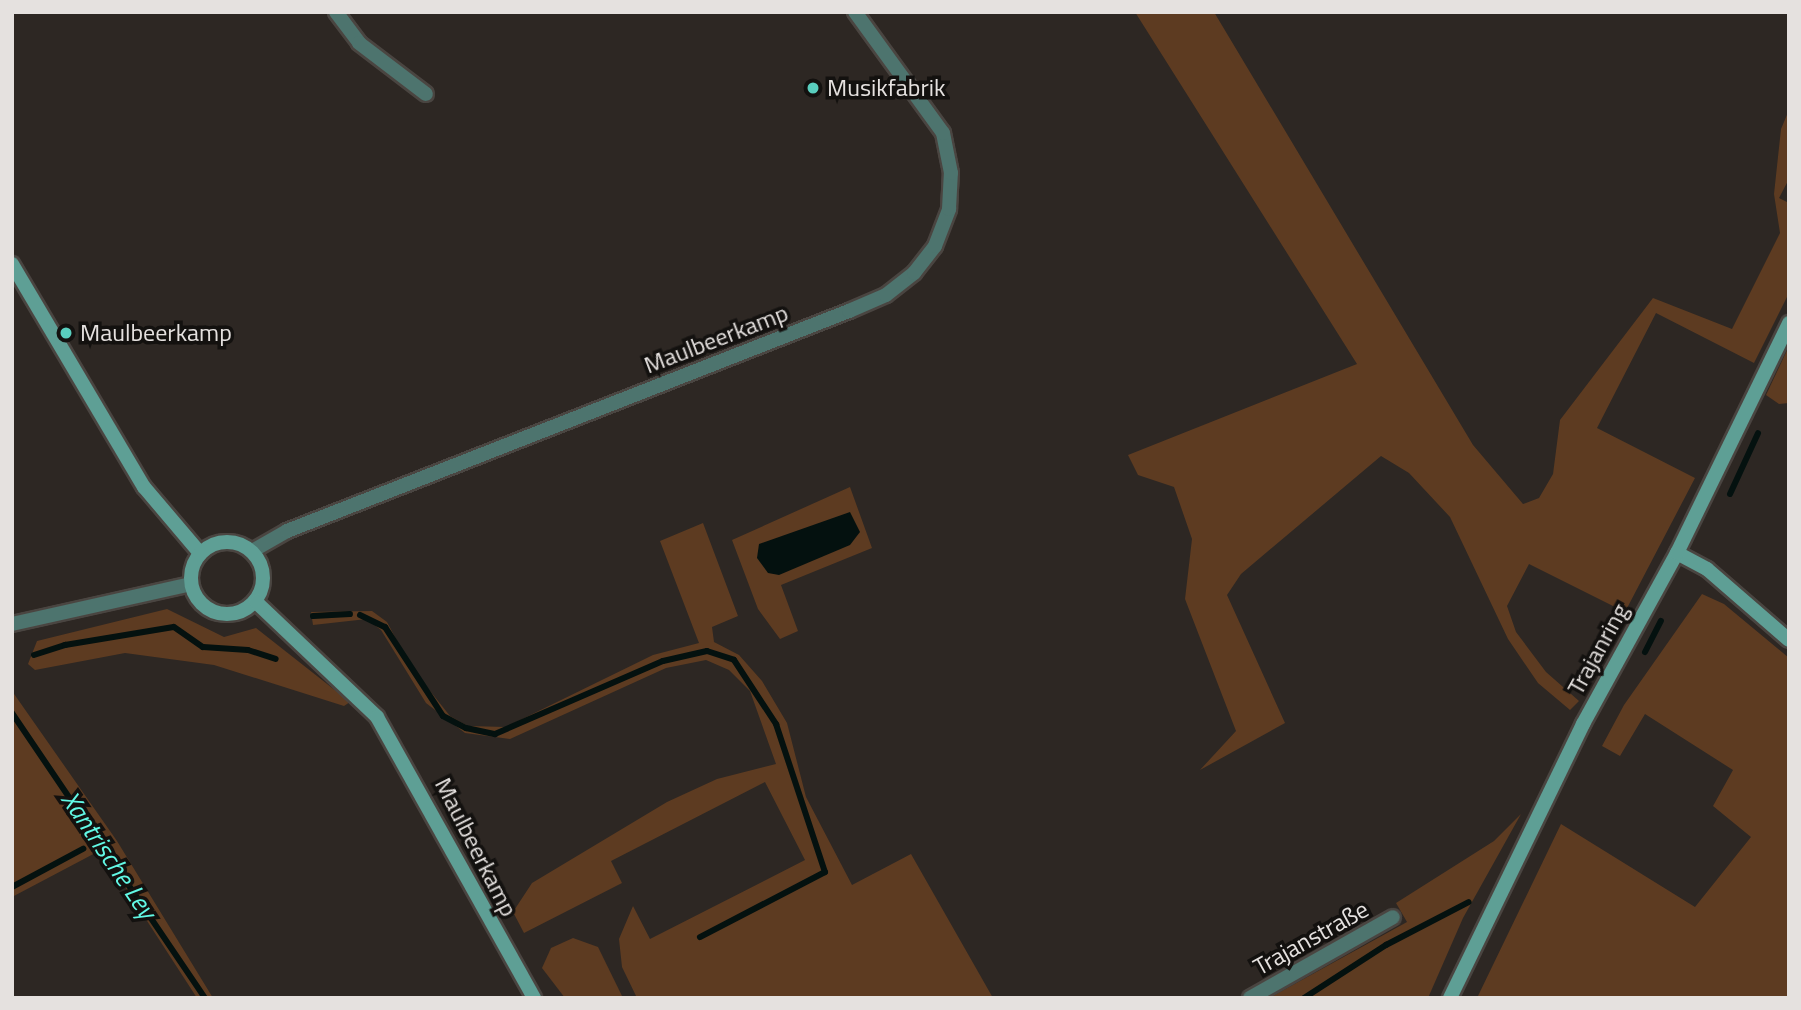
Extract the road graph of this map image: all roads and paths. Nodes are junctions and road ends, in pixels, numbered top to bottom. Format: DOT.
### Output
graph roads {
  1 [pos="336,12"];
  2 [pos="855,12"];
  3 [pos="426,94"];
  4 [pos="12,264"];
  5 [pos="1789,323"];
  6 [pos="253,551"];
  7 [pos="200,553"];
  8 [pos="1677,553"];
  9 [pos="191,583"];
  10 [pos="256,602"];
  11 [pos="12,624"];
  12 [pos="1789,640"];
  13 [pos="1393,917"];
  14 [pos="534,998"];
  15 [pos="1250,998"];
  16 [pos="1450,998"];
  1 -- 3 [label="street"];
  2 -- 6 [label="street, Maulbeerkamp"];
  4 -- 7 [label="street"];
  5 -- 8 [label="street, Trajanring"];
  6 -- 7 [label="street"];
  6 -- 10 [label="street"];
  7 -- 9 [label="street"];
  8 -- 12 [label="street"];
  8 -- 16 [label="street, Trajanring"];
  9 -- 10 [label="street"];
  9 -- 11 [label="street"];
  10 -- 14 [label="street, Maulbeerkamp"];
  13 -- 15 [label="street, Trajanstraße"];
}
